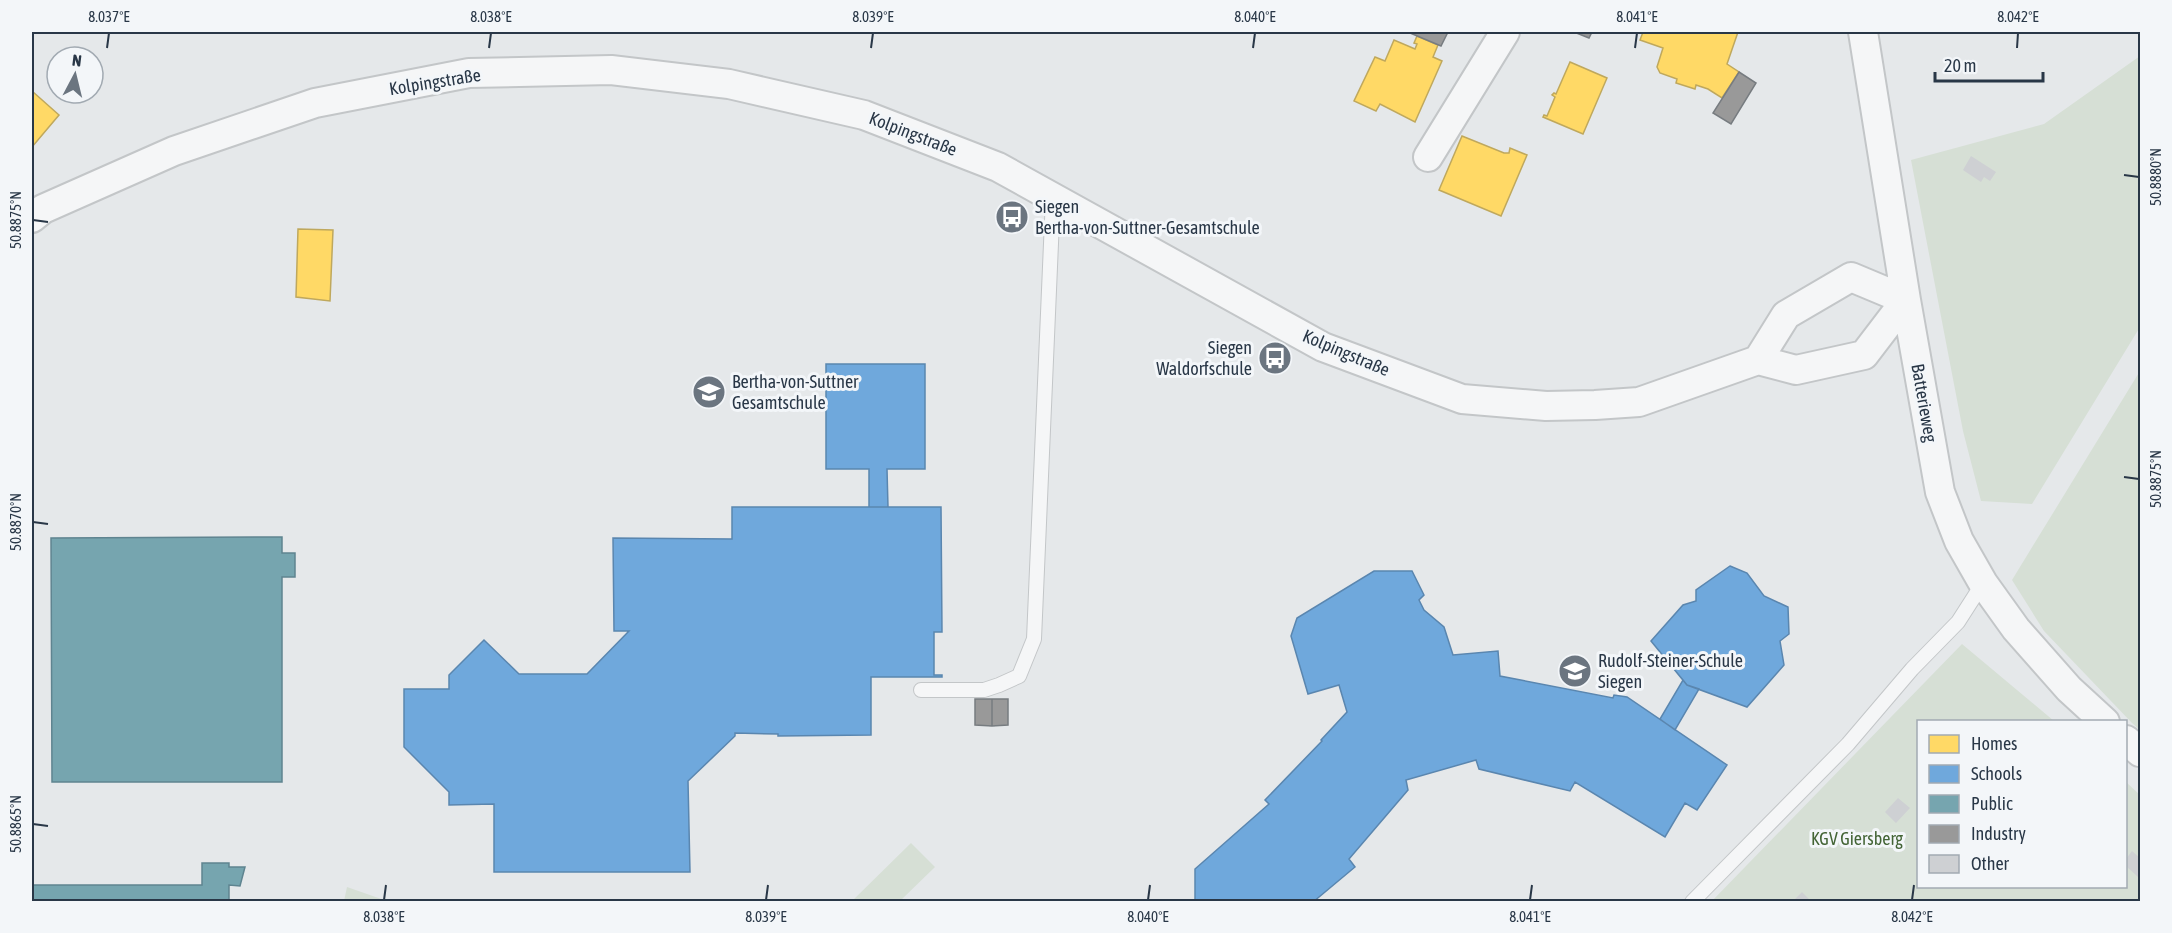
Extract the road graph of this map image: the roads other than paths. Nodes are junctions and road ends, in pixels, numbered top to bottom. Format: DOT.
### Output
graph roads {
  1 [pos="1505,32"];
  2 [pos="1863,32"];
  3 [pos="1428,157"];
  4 [pos="1053,197"];
  5 [pos="32,218"];
  6 [pos="1906,300"];
  7 [pos="1758,360"];
  8 [pos="1983,584"];
  9 [pos="921,690"];
  10 [pos="2103,720"];
  11 [pos="2127,741"];
  12 [pos="2140,752"];
  13 [pos="1692,902"];
  1 -- 3 [label="street"];
  2 -- 6 [label="street, Batterieweg"];
  4 -- 5 [label="street, Kolpingstraße"];
  4 -- 7 [label="street, Kolpingstraße"];
  4 -- 9 [label="lane"];
  6 -- 7 [label="street"];
  6 -- 7 [label="street"];
  6 -- 8 [label="street, Batterieweg"];
  8 -- 10 [label="street, Batterieweg"];
  8 -- 13 [label="lane"];
  11 -- 12 [label="street"];
}
